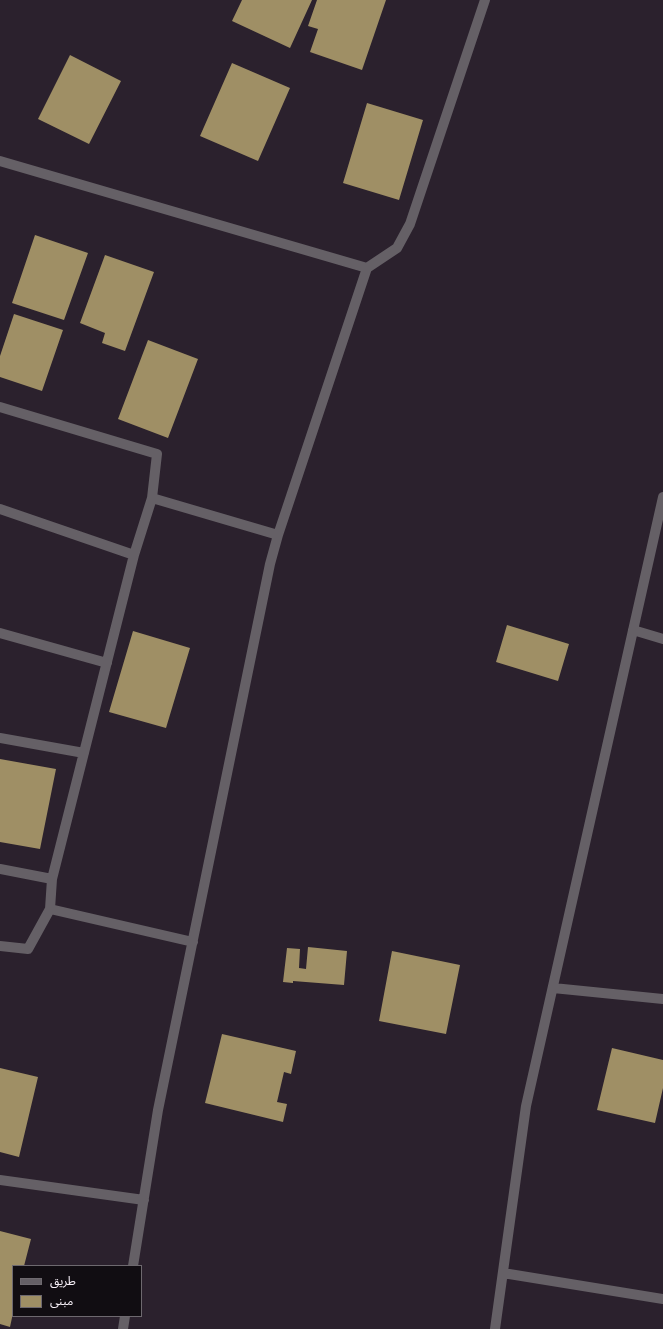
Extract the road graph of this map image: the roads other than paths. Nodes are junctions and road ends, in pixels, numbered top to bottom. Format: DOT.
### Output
graph roads {
  1 [pos="485,0"];
  2 [pos="0,161"];
  3 [pos="367,268"];
  4 [pos="0,407"];
  5 [pos="663,497"];
  6 [pos="152,498"];
  7 [pos="0,509"];
  8 [pos="278,535"];
  9 [pos="134,555"];
  10 [pos="634,630"];
  11 [pos="0,633"];
  12 [pos="663,639"];
  13 [pos="107,663"];
  14 [pos="0,738"];
  15 [pos="84,753"];
  16 [pos="0,869"];
  17 [pos="52,879"];
  18 [pos="50,909"];
  19 [pos="193,942"];
  20 [pos="0,946"];
  21 [pos="553,988"];
  22 [pos="663,999"];
  23 [pos="0,1180"];
  24 [pos="144,1200"];
  25 [pos="133,1265"];
  26 [pos="503,1272"];
  27 [pos="663,1299"];
  28 [pos="126,1317"];
  29 [pos="123,1329"];
  30 [pos="495,1329"];
  1 -- 3 [label="street"];
  2 -- 3 [label="street"];
  3 -- 8 [label="street"];
  4 -- 6 [label="street"];
  5 -- 10 [label="street"];
  6 -- 8 [label="street"];
  6 -- 9 [label="street"];
  7 -- 9 [label="street"];
  8 -- 19 [label="street"];
  9 -- 13 [label="street"];
  10 -- 12 [label="street"];
  10 -- 21 [label="street"];
  11 -- 13 [label="street"];
  13 -- 15 [label="street"];
  14 -- 15 [label="street"];
  15 -- 17 [label="street"];
  16 -- 17 [label="street"];
  17 -- 18 [label="street"];
  18 -- 19 [label="street"];
  18 -- 20 [label="street"];
  19 -- 24 [label="street"];
  21 -- 22 [label="street"];
  21 -- 26 [label="street"];
  23 -- 24 [label="street"];
  24 -- 25 [label="street"];
  26 -- 27 [label="street"];
  26 -- 30 [label="street"];
  28 -- 29 [label="street"];
}
